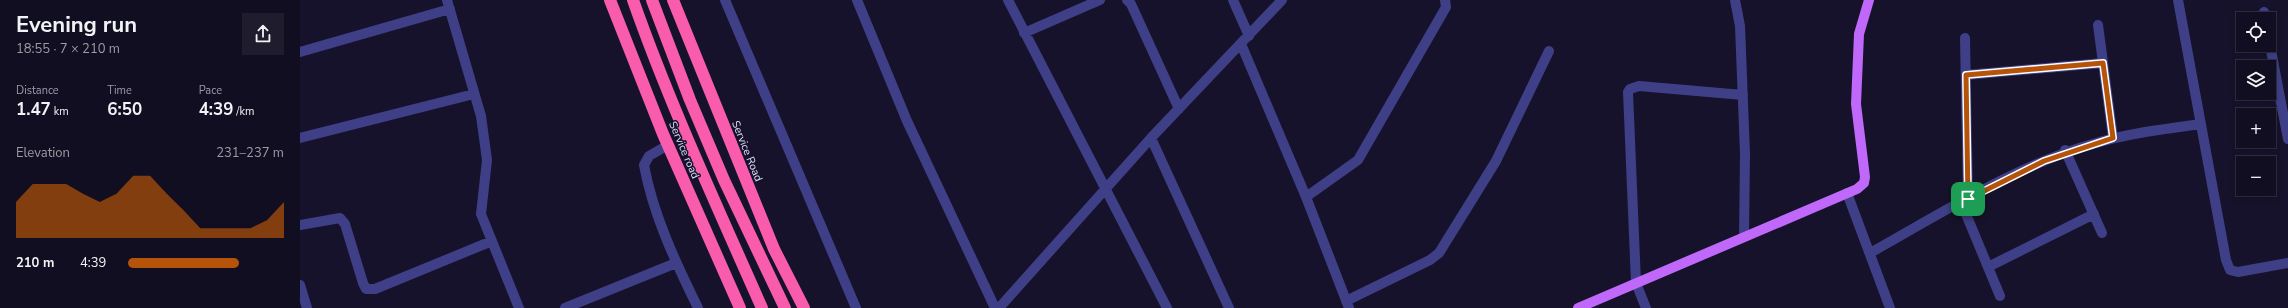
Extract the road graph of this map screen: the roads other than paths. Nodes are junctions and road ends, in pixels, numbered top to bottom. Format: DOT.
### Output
graph roads {
  1 [pos="610,0"];
  2 [pos="633,0"];
  3 [pos="652,0"];
  4 [pos="673,0"];
  5 [pos="725,0"];
  6 [pos="857,0"];
  7 [pos="1008,0"];
  8 [pos="1100,0"];
  9 [pos="1127,0"];
  10 [pos="1233,0"];
  11 [pos="1282,0"];
  12 [pos="1446,0"];
  13 [pos="1735,0"];
  14 [pos="1869,0"];
  15 [pos="2178,0"];
  16 [pos="449,4"];
  17 [pos="2098,25"];
  18 [pos="1024,32"];
  19 [pos="1249,36"];
  20 [pos="1966,38"];
  21 [pos="1241,44"];
  22 [pos="1549,51"];
  23 [pos="300,52"];
  24 [pos="2272,52"];
  25 [pos="2103,63"];
  26 [pos="1966,75"];
  27 [pos="474,94"];
  28 [pos="1743,95"];
  29 [pos="1179,109"];
  30 [pos="2285,109"];
  31 [pos="2201,124"];
  32 [pos="300,138"];
  33 [pos="1151,138"];
  34 [pos="2113,138"];
  35 [pos="2288,139"];
  36 [pos="668,145"];
  37 [pos="2066,151"];
  38 [pos="1106,189"];
  39 [pos="1847,193"];
  40 [pos="1306,197"];
  41 [pos="1965,200"];
  42 [pos="2094,214"];
  43 [pos="300,225"];
  44 [pos="2102,233"];
  45 [pos="1744,237"];
  46 [pos="492,241"];
  47 [pos="1870,253"];
  48 [pos="676,263"];
  49 [pos="2288,263"];
  50 [pos="1988,267"];
  51 [pos="1636,284"];
  52 [pos="300,285"];
  53 [pos="2000,296"];
  54 [pos="1348,304"];
  55 [pos="1645,304"];
  56 [pos="307,308"];
  57 [pos="519,308"];
  58 [pos="565,308"];
  59 [pos="698,308"];
  60 [pos="740,308"];
  61 [pos="762,308"];
  62 [pos="785,308"];
  63 [pos="804,308"];
  64 [pos="856,308"];
  65 [pos="995,308"];
  66 [pos="999,308"];
  67 [pos="1167,308"];
  68 [pos="1229,308"];
  69 [pos="1578,308"];
  70 [pos="1654,308"];
  71 [pos="1890,308"];
  1 -- 36 [label="highway, Service road"];
  2 -- 61 [label="highway"];
  3 -- 62 [label="highway"];
  4 -- 63 [label="highway, Service Road"];
  5 -- 64 [label="street"];
  6 -- 65 [label="street"];
  7 -- 18 [label="street"];
  8 -- 18 [label="street"];
  9 -- 29 [label="street"];
  10 -- 19 [label="street"];
  11 -- 19 [label="street"];
  12 -- 40 [label="street"];
  13 -- 28 [label="street"];
  14 -- 39 [label="main road"];
  15 -- 31 [label="street"];
  16 -- 23 [label="street"];
  16 -- 27 [label="street"];
  17 -- 25 [label="street"];
  18 -- 38 [label="street"];
  19 -- 21 [label="street"];
  20 -- 26 [label="street"];
  21 -- 29 [label="street"];
  21 -- 40 [label="street"];
  22 -- 54 [label="street"];
  24 -- 30 [label="street"];
  25 -- 26 [label="street"];
  25 -- 34 [label="street"];
  26 -- 41 [label="street"];
  27 -- 32 [label="street"];
  27 -- 46 [label="street"];
  28 -- 45 [label="street"];
  28 -- 51 [label="street"];
  29 -- 33 [label="street"];
  30 -- 35 [label="street"];
  31 -- 34 [label="street"];
  31 -- 49 [label="street"];
  33 -- 38 [label="street"];
  33 -- 68 [label="street"];
  34 -- 37 [label="street"];
  36 -- 48 [label="street"];
  36 -- 60 [label="highway, Service road"];
  37 -- 41 [label="street"];
  37 -- 42 [label="street"];
  38 -- 66 [label="street"];
  38 -- 67 [label="street"];
  39 -- 45 [label="main road"];
  39 -- 47 [label="street"];
  40 -- 54 [label="street"];
  41 -- 47 [label="street"];
  41 -- 50 [label="street"];
  42 -- 44 [label="street"];
  42 -- 50 [label="street"];
  43 -- 46 [label="street"];
  45 -- 51 [label="main road"];
  46 -- 57 [label="street"];
  47 -- 71 [label="street"];
  48 -- 58 [label="street"];
  48 -- 59 [label="street"];
  50 -- 53 [label="street"];
  51 -- 55 [label="street"];
  51 -- 69 [label="main road"];
  52 -- 56 [label="street"];
  55 -- 70 [label="street"];
}
